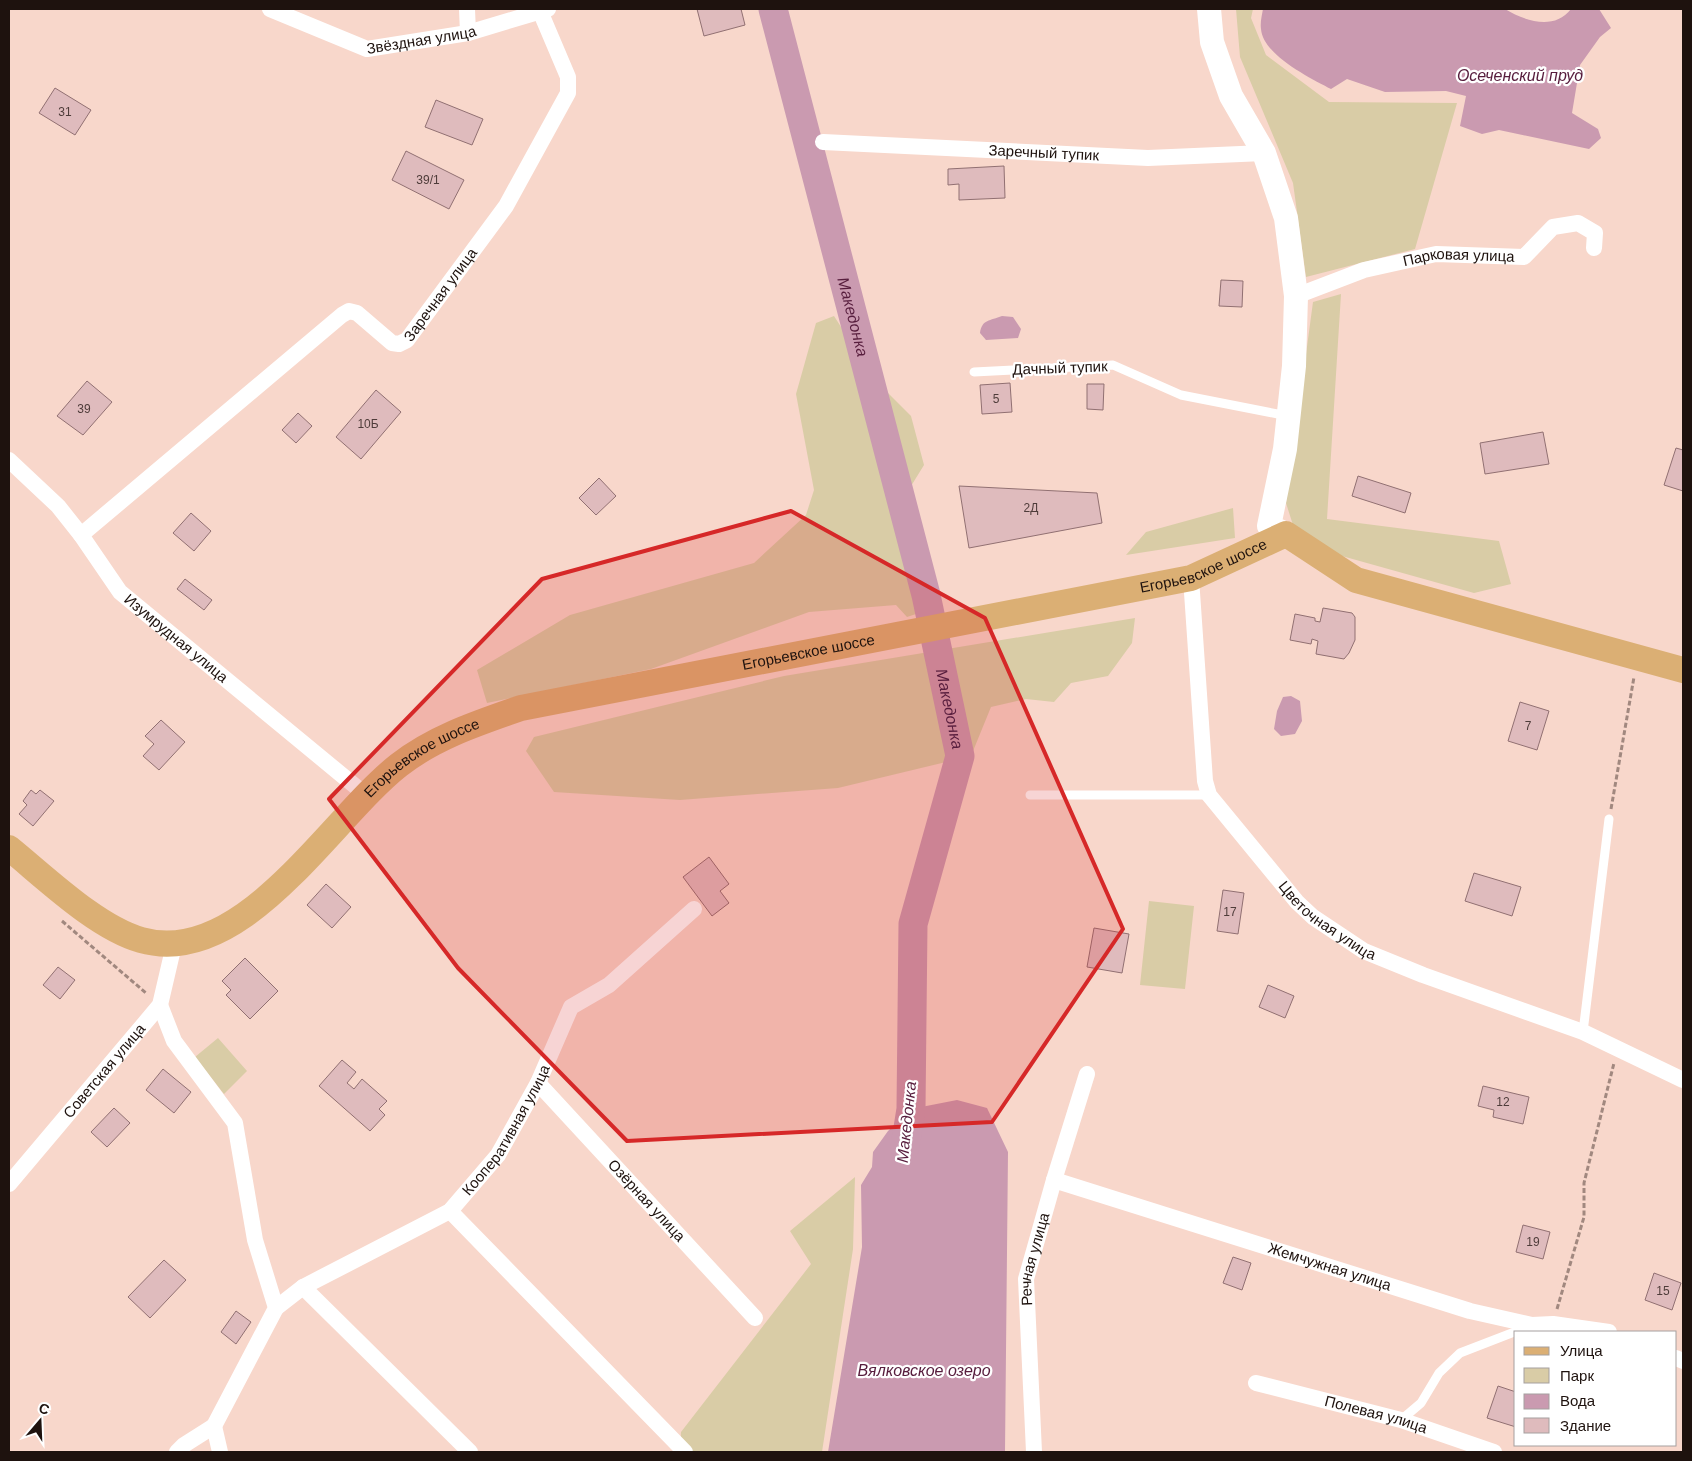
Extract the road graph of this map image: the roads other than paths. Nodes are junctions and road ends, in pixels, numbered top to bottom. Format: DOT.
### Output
graph roads {
  1 [pos="270,9"];
  2 [pos="467,9"];
  3 [pos="1209,9"];
  4 [pos="544,10"];
  5 [pos="468,33"];
  6 [pos="824,142"];
  7 [pos="1264,153"];
  8 [pos="1594,248"];
  9 [pos="1296,296"];
  10 [pos="974,372"];
  11 [pos="1289,416"];
  12 [pos="9,460"];
  13 [pos="1286,534"];
  14 [pos="81,535"];
  15 [pos="1191,578"];
  16 [pos="1683,670"];
  17 [pos="1030,795"];
  18 [pos="1209,795"];
  19 [pos="366,796"];
  20 [pos="1609,820"];
  21 [pos="9,848"];
  22 [pos="694,909"];
  23 [pos="174,945"];
  24 [pos="160,1005"];
  25 [pos="1583,1032"];
  26 [pos="1087,1074"];
  27 [pos="1683,1080"];
  28 [pos="538,1083"];
  29 [pos="1054,1180"];
  30 [pos="9,1184"];
  31 [pos="450,1211"];
  32 [pos="303,1287"];
  33 [pos="276,1308"];
  34 [pos="755,1318"];
  35 [pos="1532,1325"];
  36 [pos="1517,1331"];
  37 [pos="1602,1331"];
  38 [pos="1514,1332"];
  39 [pos="1256,1383"];
  40 [pos="1401,1420"];
  41 [pos="214,1426"];
  42 [pos="177,1452"];
  43 [pos="220,1452"];
  44 [pos="470,1452"];
  45 [pos="685,1452"];
  46 [pos="1034,1452"];
  47 [pos="1494,1452"];
  1 -- 5 [label="street, Звёздная улица"];
  2 -- 5 [label="street"];
  3 -- 7 [label="main road"];
  4 -- 5 [label="street, Звёздная улица"];
  4 -- 14 [label="street, Заречная улица"];
  6 -- 7 [label="street, Заречный тупик"];
  7 -- 9 [label="main road"];
  8 -- 9 [label="street, Парковая улица"];
  9 -- 11 [label="main road"];
  10 -- 11 [label="lane, Дачный тупик"];
  11 -- 13 [label="main road"];
  12 -- 14 [label="street, Изумрудная улица"];
  13 -- 15 [label="main road, Егорьевское шоссе"];
  13 -- 16 [label="main road, Егорьевское шоссе"];
  14 -- 19 [label="street, Изумрудная улица"];
  15 -- 18 [label="street, Цветочная улица"];
  15 -- 19 [label="main road, Егорьевское шоссе"];
  17 -- 18 [label="lane"];
  18 -- 25 [label="street, Цветочная улица"];
  19 -- 23 [label="main road, Егорьевское шоссе"];
  20 -- 25 [label="lane"];
  21 -- 23 [label="main road, Егорьевское шоссе"];
  22 -- 28 [label="street, Кооперативная улица"];
  23 -- 24 [label="street, Советская улица"];
  24 -- 30 [label="street, Советская улица"];
  24 -- 33 [label="street"];
  25 -- 27 [label="street, Цветочная улица"];
  26 -- 29 [label="street, Речная улица"];
  28 -- 31 [label="street, Кооперативная улица"];
  28 -- 34 [label="street, Озёрная улица"];
  29 -- 35 [label="street, Жемчужная улица"];
  29 -- 46 [label="street, Речная улица"];
  31 -- 32 [label="street, Кооперативная улица"];
  31 -- 45 [label="street"];
  32 -- 33 [label="street, Кооперативная улица"];
  32 -- 44 [label="street"];
  33 -- 41 [label="street, Кооперативная улица"];
  35 -- 36 [label="lane"];
  35 -- 37 [label="street, Жемчужная улица"];
  38 -- 40 [label="lane"];
  39 -- 40 [label="street, Полевая улица"];
  40 -- 47 [label="street, Полевая улица"];
  41 -- 42 [label="street"];
  41 -- 43 [label="street"];
}
